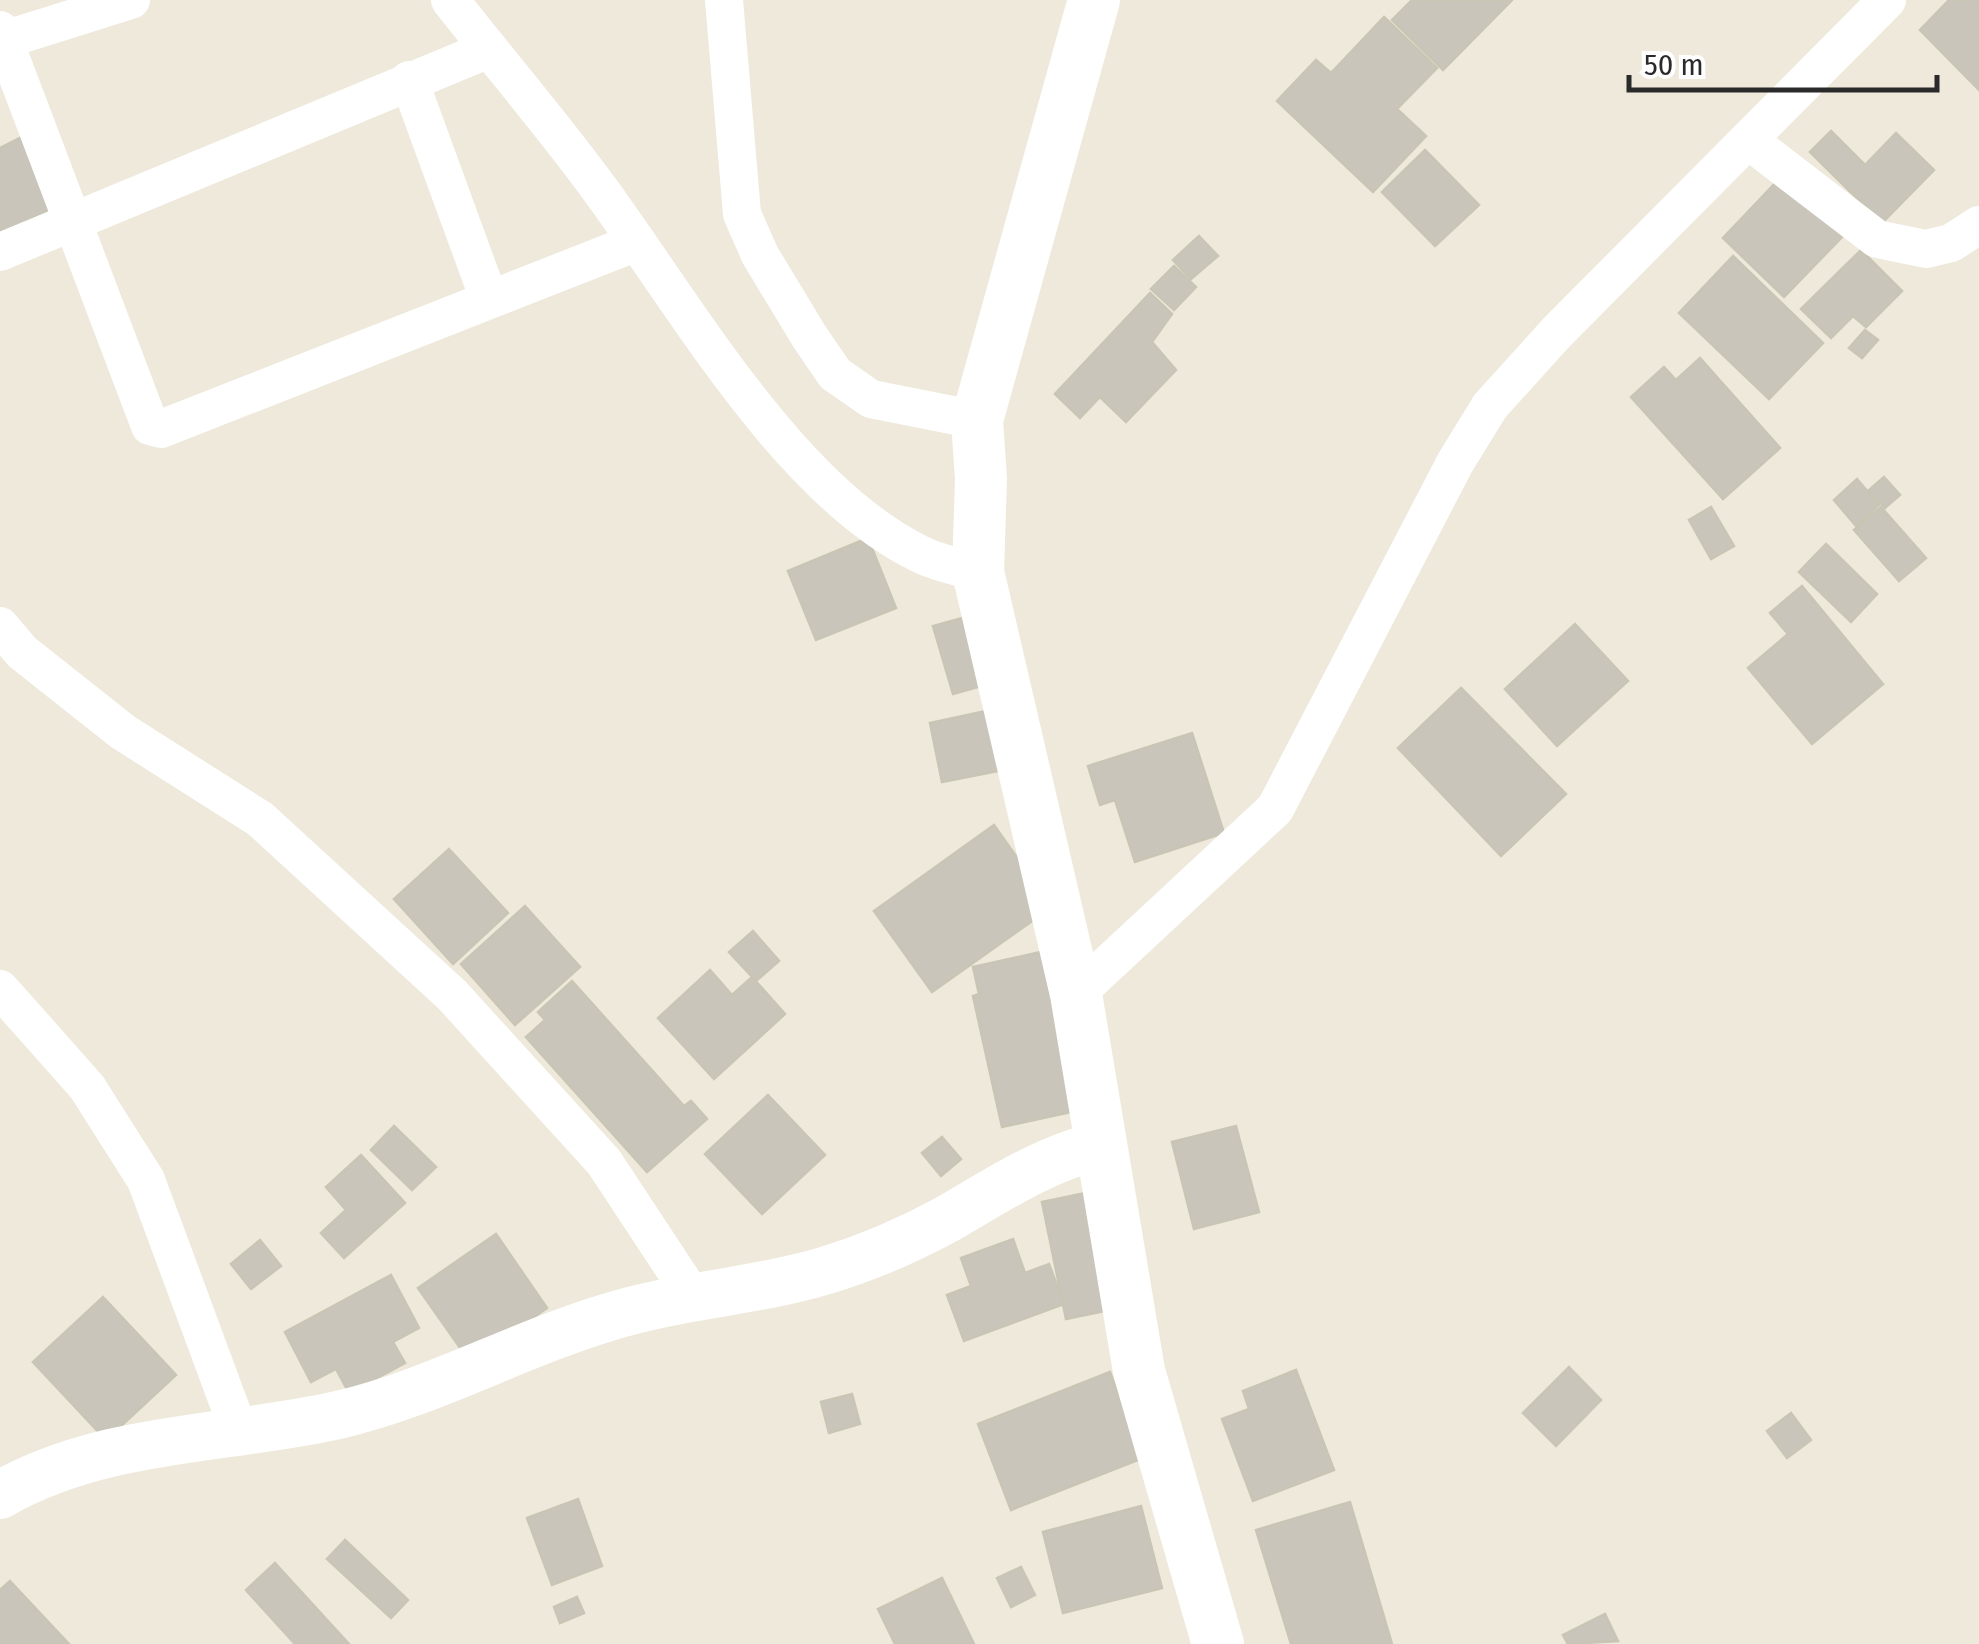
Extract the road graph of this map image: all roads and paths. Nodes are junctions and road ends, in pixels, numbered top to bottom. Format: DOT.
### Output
graph roads {
  1 [pos="131,0"];
  2 [pos="450,0"];
  3 [pos="724,0"];
  4 [pos="1094,0"];
  5 [pos="1887,0"];
  6 [pos="2,35"];
  7 [pos="488,49"];
  8 [pos="409,80"];
  9 [pos="1748,140"];
  10 [pos="69,223"];
  11 [pos="1979,226"];
  12 [pos="637,242"];
  13 [pos="0,252"];
  14 [pos="490,299"];
  15 [pos="977,420"];
  16 [pos="978,572"];
  17 [pos="0,626"];
  18 [pos="0,988"];
  19 [pos="1076,994"];
  20 [pos="1098,1146"];
  21 [pos="692,1297"];
  22 [pos="240,1434"];
  23 [pos="0,1494"];
  24 [pos="1218,1644"];
  1 -- 6 [label="street"];
  2 -- 7 [label="street"];
  3 -- 15 [label="street"];
  4 -- 15 [label="main road"];
  5 -- 9 [label="street"];
  6 -- 10 [label="street"];
  7 -- 8 [label="street"];
  7 -- 12 [label="street"];
  8 -- 10 [label="street"];
  8 -- 14 [label="street"];
  9 -- 11 [label="street"];
  9 -- 19 [label="street"];
  10 -- 13 [label="street"];
  10 -- 14 [label="street"];
  12 -- 14 [label="street"];
  12 -- 16 [label="street"];
  15 -- 16 [label="main road"];
  16 -- 19 [label="main road"];
  17 -- 21 [label="street"];
  18 -- 22 [label="street"];
  19 -- 20 [label="main road"];
  20 -- 21 [label="street"];
  20 -- 24 [label="main road"];
  21 -- 22 [label="street"];
  22 -- 23 [label="street"];
}
